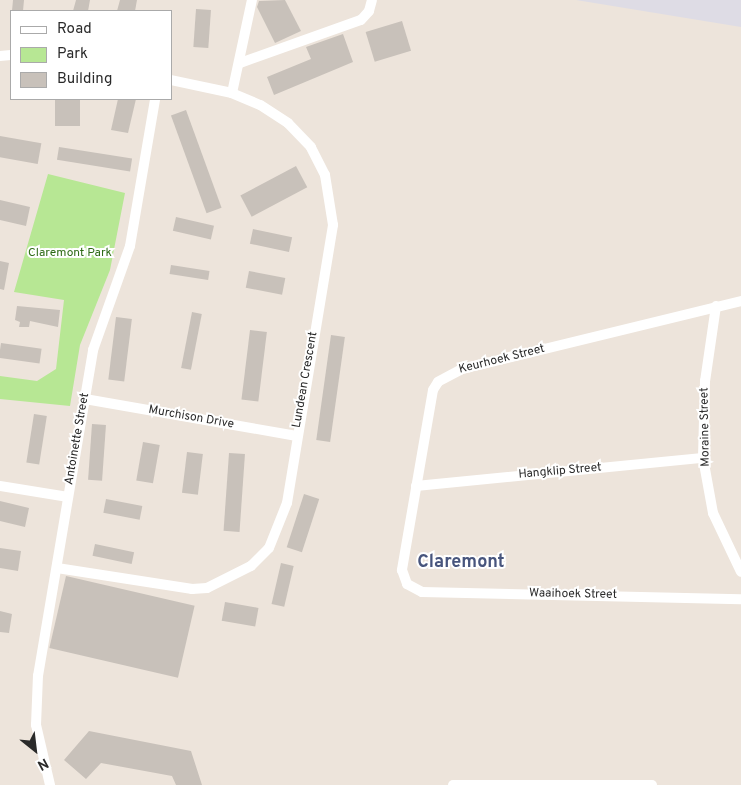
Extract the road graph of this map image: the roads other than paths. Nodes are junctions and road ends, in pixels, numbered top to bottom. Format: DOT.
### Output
graph roads {
  1 [pos="252,0"];
  2 [pos="372,0"];
  3 [pos="240,63"];
  4 [pos="172,80"];
  5 [pos="232,93"];
  6 [pos="156,100"];
  7 [pos="741,301"];
  8 [pos="716,306"];
  9 [pos="85,399"];
  10 [pos="297,436"];
  11 [pos="703,458"];
  12 [pos="0,486"];
  13 [pos="416,486"];
  14 [pos="68,497"];
  15 [pos="57,568"];
  16 [pos="741,572"];
  17 [pos="407,584"];
  18 [pos="741,599"];
  19 [pos="50,785"];
  20 [pos="453,785"];
  21 [pos="652,785"];
  1 -- 3 [label="street"];
  2 -- 3 [label="street"];
  3 -- 5 [label="street"];
  4 -- 5 [label="street, Lundean Crescent"];
  5 -- 10 [label="street, Lundean Crescent"];
  6 -- 9 [label="street, Antoinette Street"];
  7 -- 8 [label="street, Keurhoek Street"];
  8 -- 11 [label="street, Moraine Street"];
  8 -- 13 [label="street, Keurhoek Street"];
  9 -- 10 [label="street, Murchison Drive"];
  9 -- 14 [label="street, Antoinette Street"];
  10 -- 15 [label="street, Lundean Crescent"];
  11 -- 13 [label="street, Hangklip Street"];
  11 -- 16 [label="street, Moraine Street"];
  12 -- 14 [label="street"];
  13 -- 17 [label="street, Keurhoek Street"];
  14 -- 15 [label="street, Antoinette Street"];
  15 -- 19 [label="street, Antoinette Street"];
  17 -- 18 [label="street, Waaihoek Street"];
  20 -- 21 [label="street"];
}
